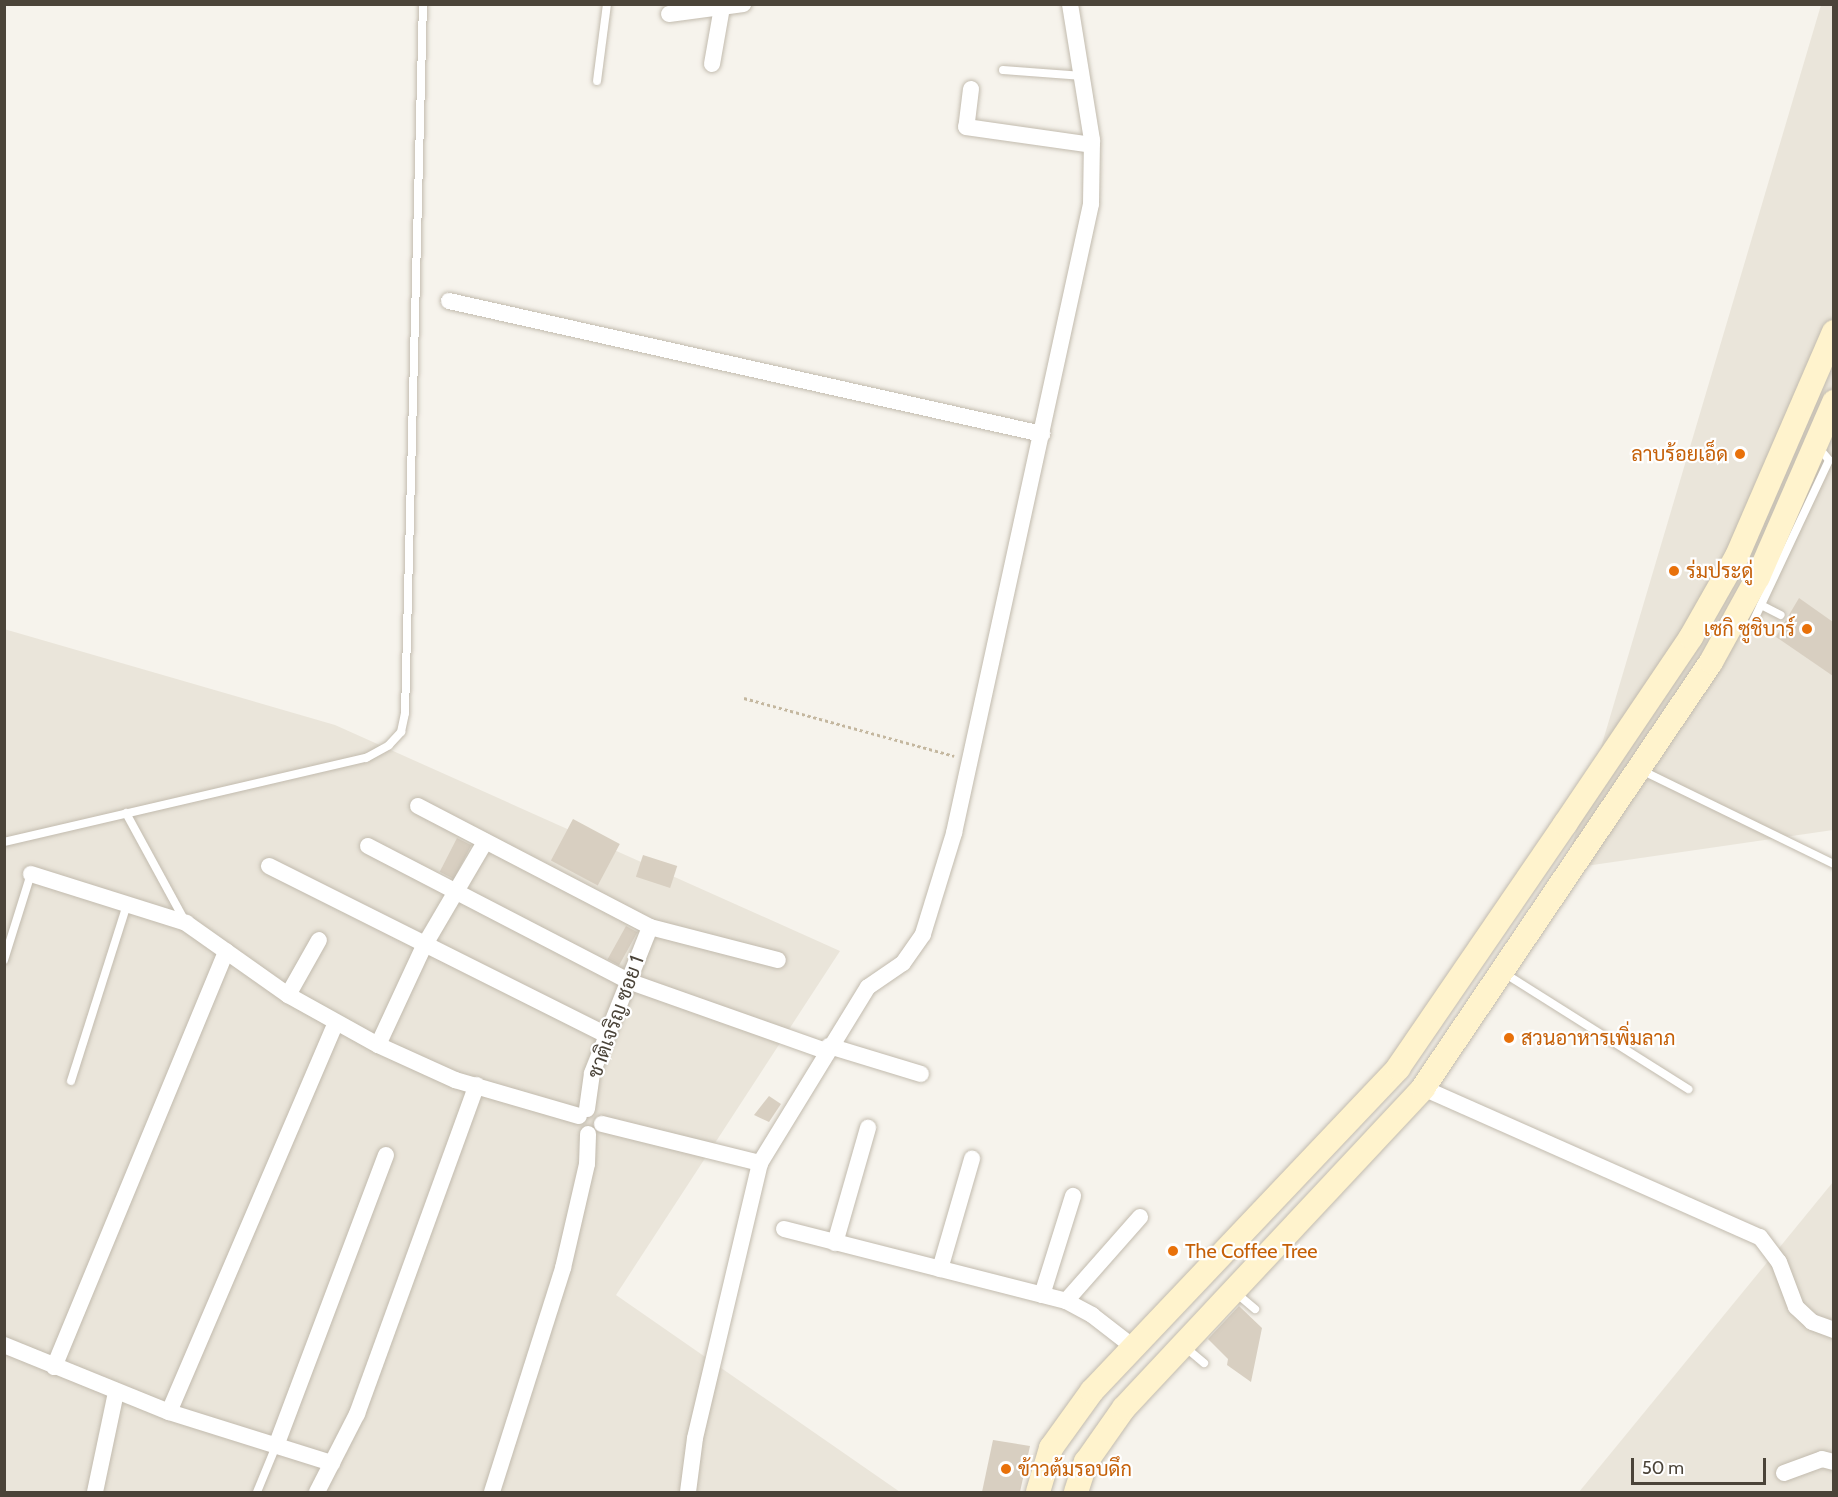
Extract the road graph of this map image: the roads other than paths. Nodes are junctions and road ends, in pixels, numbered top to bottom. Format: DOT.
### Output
graph roads {
  1 [pos="423,4"];
  2 [pos="607,4"];
  3 [pos="743,4"];
  4 [pos="1070,4"];
  5 [pos="722,7"];
  6 [pos="669,14"];
  7 [pos="712,64"];
  8 [pos="1003,70"];
  9 [pos="1084,76"];
  10 [pos="597,81"];
  11 [pos="971,89"];
  12 [pos="1092,145"];
  13 [pos="449,301"];
  14 [pos="1833,332"];
  15 [pos="1833,402"];
  16 [pos="1042,434"];
  17 [pos="1816,444"];
  18 [pos="1761,605"];
  19 [pos="1781,615"];
  20 [pos="1735,618"];
  21 [pos="1638,768"];
  22 [pos="418,806"];
  23 [pos="126,813"];
  24 [pos="4,842"];
  25 [pos="484,842"];
  26 [pos="368,846"];
  27 [pos="1833,864"];
  28 [pos="269,866"];
  29 [pos="32,874"];
  30 [pos="454,890"];
  31 [pos="127,904"];
  32 [pos="186,923"];
  33 [pos="650,927"];
  34 [pos="1491,931"];
  35 [pos="319,940"];
  36 [pos="424,946"];
  37 [pos="1516,948"];
  38 [pos="226,951"];
  39 [pos="4,960"];
  40 [pos="778,960"];
  41 [pos="1501,971"];
  42 [pos="628,981"];
  43 [pos="288,995"];
  44 [pos="336,1023"];
  45 [pos="607,1035"];
  46 [pos="378,1045"];
  47 [pos="828,1049"];
  48 [pos="921,1074"];
  49 [pos="71,1081"];
  50 [pos="477,1085"];
  51 [pos="1423,1088"];
  52 [pos="1688,1089"];
  53 [pos="583,1113"];
  54 [pos="602,1124"];
  55 [pos="868,1128"];
  56 [pos="588,1134"];
  57 [pos="386,1155"];
  58 [pos="972,1160"];
  59 [pos="760,1163"];
  60 [pos="1073,1196"];
  61 [pos="1140,1216"];
  62 [pos="784,1229"];
  63 [pos="835,1243"];
  64 [pos="940,1269"];
  65 [pos="1233,1290"];
  66 [pos="1042,1295"];
  67 [pos="1066,1301"];
  68 [pos="1255,1309"];
  69 [pos="1833,1330"];
  70 [pos="4,1345"];
  71 [pos="1182,1345"];
  72 [pos="1132,1346"];
  73 [pos="1204,1363"];
  74 [pos="54,1367"];
  75 [pos="116,1392"];
  76 [pos="169,1412"];
  77 [pos="276,1446"];
  78 [pos="1833,1462"];
  79 [pos="332,1463"];
  80 [pos="1784,1473"];
  81 [pos="95,1492"];
  82 [pos="257,1492"];
  83 [pos="317,1492"];
  84 [pos="492,1492"];
  85 [pos="688,1492"];
  86 [pos="1038,1492"];
  87 [pos="1076,1492"];
  1 -- 23 [label="lane"];
  2 -- 10 [label="lane"];
  3 -- 5 [label="street"];
  4 -- 9 [label="street"];
  5 -- 6 [label="street"];
  5 -- 7 [label="street"];
  8 -- 9 [label="lane"];
  9 -- 12 [label="street"];
  11 -- 12 [label="street"];
  12 -- 16 [label="street"];
  13 -- 16 [label="street"];
  14 -- 34 [label="street"];
  15 -- 17 [label="street"];
  16 -- 47 [label="street"];
  17 -- 18 [label="lane"];
  17 -- 20 [label="street"];
  18 -- 19 [label="lane"];
  18 -- 20 [label="lane"];
  20 -- 21 [label="street"];
  21 -- 27 [label="lane"];
  21 -- 37 [label="street"];
  22 -- 25 [label="street"];
  23 -- 24 [label="lane"];
  23 -- 32 [label="lane"];
  25 -- 30 [label="street"];
  25 -- 33 [label="street"];
  26 -- 30 [label="street"];
  28 -- 36 [label="street"];
  29 -- 31 [label="street"];
  29 -- 39 [label="lane"];
  30 -- 36 [label="street"];
  30 -- 42 [label="street"];
  31 -- 32 [label="street"];
  31 -- 49 [label="lane"];
  32 -- 38 [label="street"];
  33 -- 40 [label="street"];
  33 -- 42 [label="street, ชาติเจริญ ซอย 1"];
  34 -- 37 [label="street"];
  34 -- 72 [label="street"];
  35 -- 43 [label="street"];
  36 -- 45 [label="street"];
  36 -- 46 [label="street"];
  37 -- 41 [label="street"];
  38 -- 43 [label="street"];
  38 -- 74 [label="street"];
  41 -- 51 [label="street"];
  41 -- 52 [label="lane"];
  42 -- 45 [label="street, ชาติเจริญ ซอย 1"];
  42 -- 47 [label="street"];
  43 -- 44 [label="street"];
  44 -- 46 [label="street"];
  44 -- 76 [label="street"];
  45 -- 53 [label="street, ชาติเจริญ ซอย 1"];
  46 -- 50 [label="street"];
  47 -- 48 [label="street"];
  47 -- 59 [label="street"];
  50 -- 53 [label="street"];
  50 -- 79 [label="street"];
  51 -- 65 [label="street"];
  51 -- 69 [label="street"];
  53 -- 54 [label="street"];
  53 -- 56 [label="street"];
  54 -- 56 [label="street"];
  54 -- 59 [label="street"];
  55 -- 63 [label="street"];
  56 -- 84 [label="street"];
  57 -- 77 [label="street"];
  58 -- 64 [label="street"];
  59 -- 85 [label="street"];
  60 -- 66 [label="street"];
  61 -- 67 [label="street"];
  62 -- 63 [label="street"];
  63 -- 64 [label="street"];
  64 -- 66 [label="street"];
  65 -- 68 [label="lane"];
  65 -- 71 [label="street"];
  66 -- 67 [label="street"];
  67 -- 72 [label="street"];
  70 -- 74 [label="street"];
  71 -- 73 [label="lane"];
  71 -- 87 [label="street"];
  72 -- 86 [label="street"];
  74 -- 75 [label="street"];
  75 -- 76 [label="street"];
  75 -- 81 [label="street"];
  76 -- 77 [label="street"];
  77 -- 79 [label="street"];
  77 -- 82 [label="lane"];
  78 -- 80 [label="street"];
  79 -- 83 [label="street"];
}
